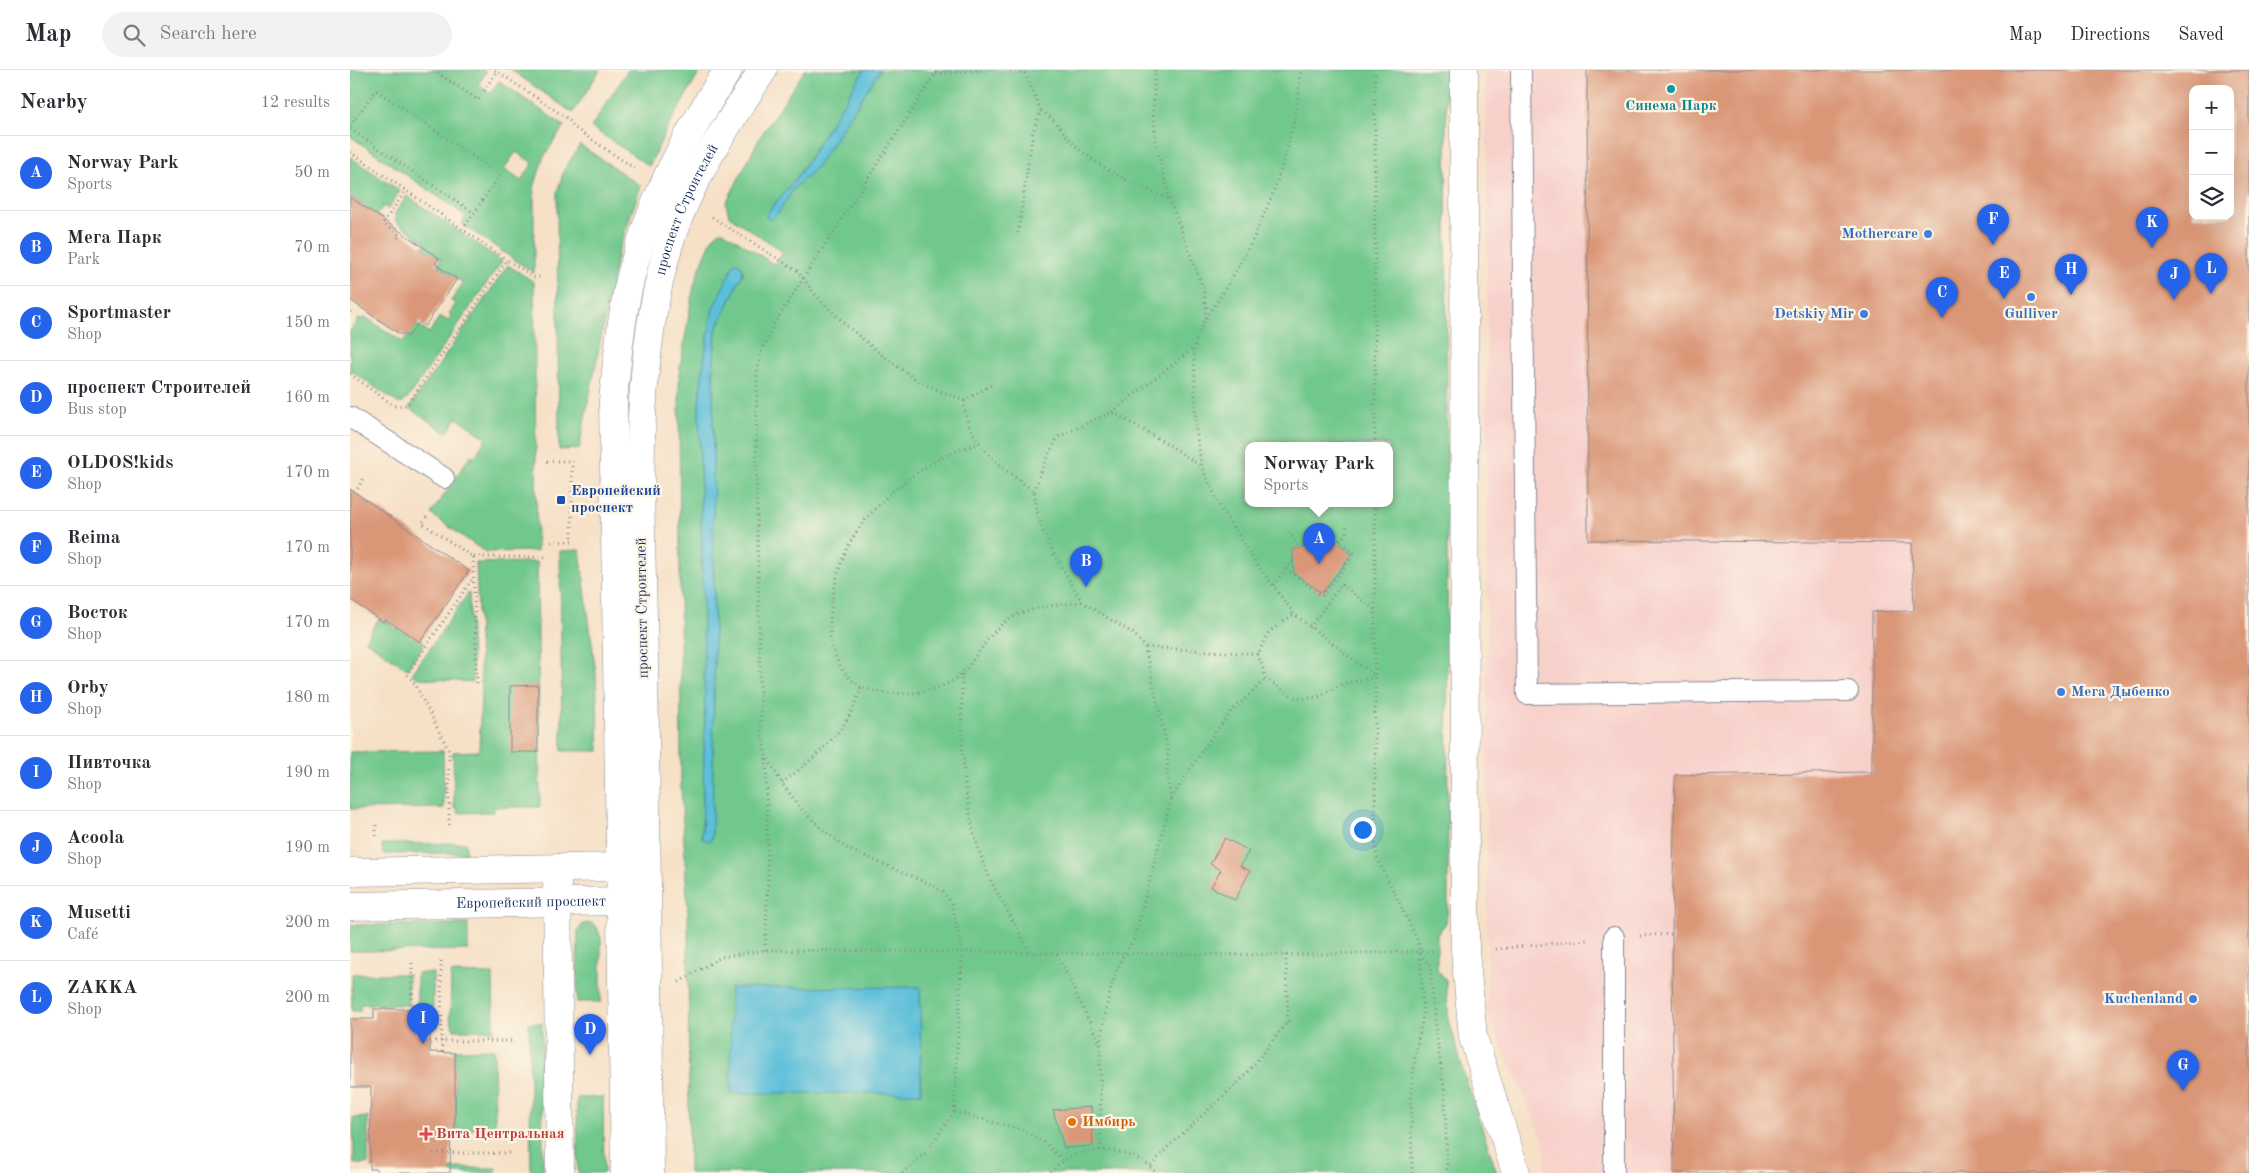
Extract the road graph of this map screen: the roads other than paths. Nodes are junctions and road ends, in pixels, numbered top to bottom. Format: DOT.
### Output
graph roads {
  1 [pos="728,70"];
  2 [pos="763,70"];
  3 [pos="1464,70"];
  4 [pos="1521,70"];
  5 [pos="350,417"];
  6 [pos="444,478"];
  7 [pos="1848,691"];
  8 [pos="620,867"];
  9 [pos="556,868"];
  10 [pos="350,872"];
  11 [pos="646,881"];
  12 [pos="620,901"];
  13 [pos="557,902"];
  14 [pos="350,906"];
  15 [pos="1614,937"];
  16 [pos="560,1173"];
  17 [pos="625,1173"];
  18 [pos="650,1173"];
  19 [pos="1516,1173"];
  20 [pos="1614,1173"];
  1 -- 8 [label="street, проспект Строителей"];
  2 -- 11 [label="street, проспект Строителей"];
  3 -- 19 [label="street"];
  4 -- 7 [label="lane"];
  5 -- 6 [label="lane"];
  8 -- 9 [label="street"];
  8 -- 11 [label="street"];
  8 -- 12 [label="street, проспект Строителей"];
  9 -- 10 [label="street"];
  9 -- 13 [label="street"];
  11 -- 12 [label="street, Европейский проспект"];
  11 -- 18 [label="street, проспект Строителей"];
  12 -- 13 [label="street, Европейский проспект"];
  12 -- 17 [label="street, проспект Строителей"];
  13 -- 14 [label="street, Европейский проспект"];
  13 -- 16 [label="street"];
  15 -- 20 [label="lane"];
}
